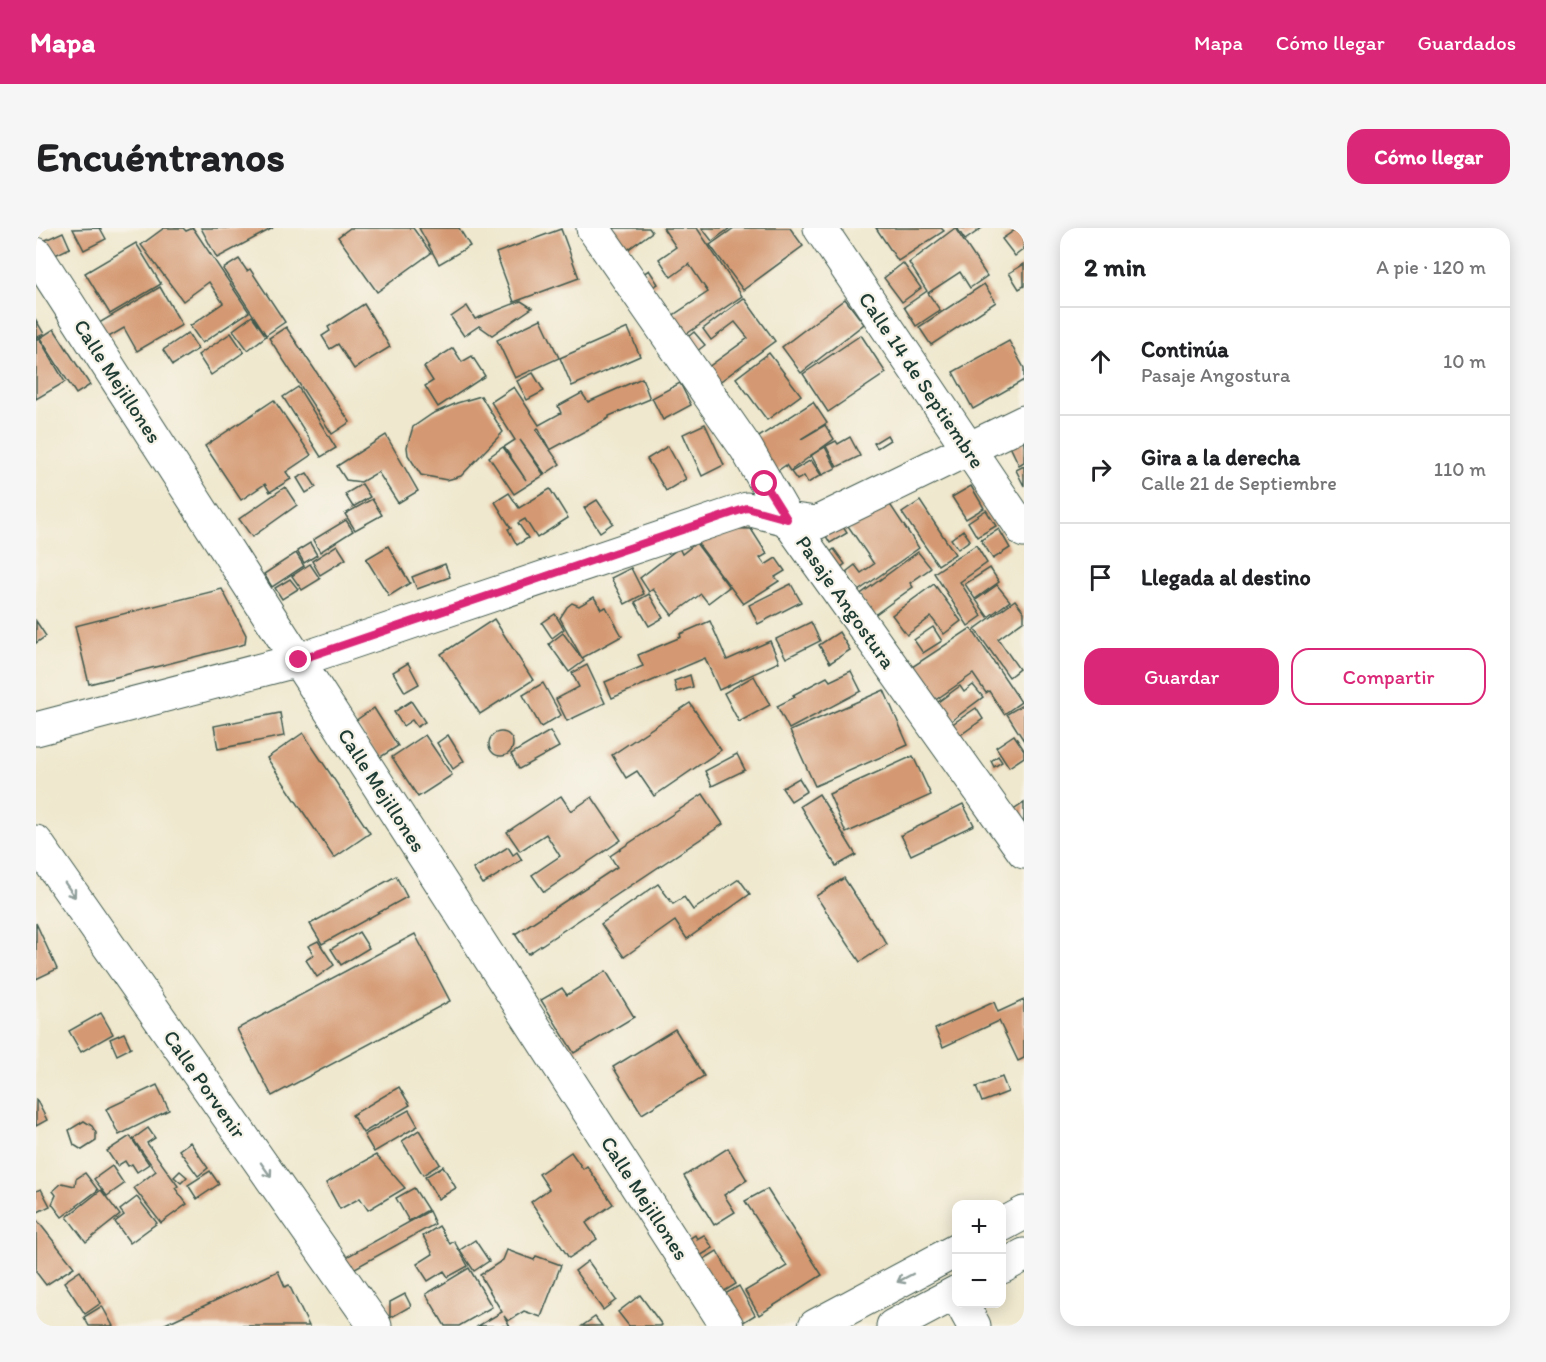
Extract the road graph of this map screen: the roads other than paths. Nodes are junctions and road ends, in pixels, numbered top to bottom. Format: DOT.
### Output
graph roads {
  1 [pos="593,228"];
  2 [pos="820,228"];
  3 [pos="36,254"];
  4 [pos="1024,422"];
  5 [pos="969,449"];
  6 [pos="787,519"];
  7 [pos="1024,531"];
  8 [pos="299,660"];
  9 [pos="36,729"];
  10 [pos="36,842"];
  11 [pos="1024,852"];
  12 [pos="1024,1213"];
  13 [pos="1006,1223"];
  14 [pos="952,1253"];
  15 [pos="1024,1255"];
  16 [pos="1006,1265"];
  17 [pos="952,1294"];
  18 [pos="964,1308"];
  19 [pos="375,1326"];
  20 [pos="727,1326"];
  21 [pos="815,1326"];
  22 [pos="893,1326"];
  23 [pos="974,1326"];
  1 -- 6 [label="street, Pasaje Angostura"];
  2 -- 5 [label="street, Calle 14 de Septiembre"];
  3 -- 8 [label="street, Calle Mejillones"];
  4 -- 5 [label="street"];
  5 -- 6 [label="street"];
  5 -- 7 [label="street, Calle 14 de Septiembre"];
  6 -- 8 [label="street"];
  6 -- 11 [label="street, Pasaje Angostura"];
  8 -- 9 [label="street"];
  8 -- 20 [label="street, Calle Mejillones"];
  10 -- 19 [label="street, Calle Porvenir, one-way"];
  12 -- 13 [label="street"];
  14 -- 21 [label="street, one-way"];
  15 -- 16 [label="street"];
  17 -- 22 [label="street"];
  18 -- 23 [label="street"];
}
